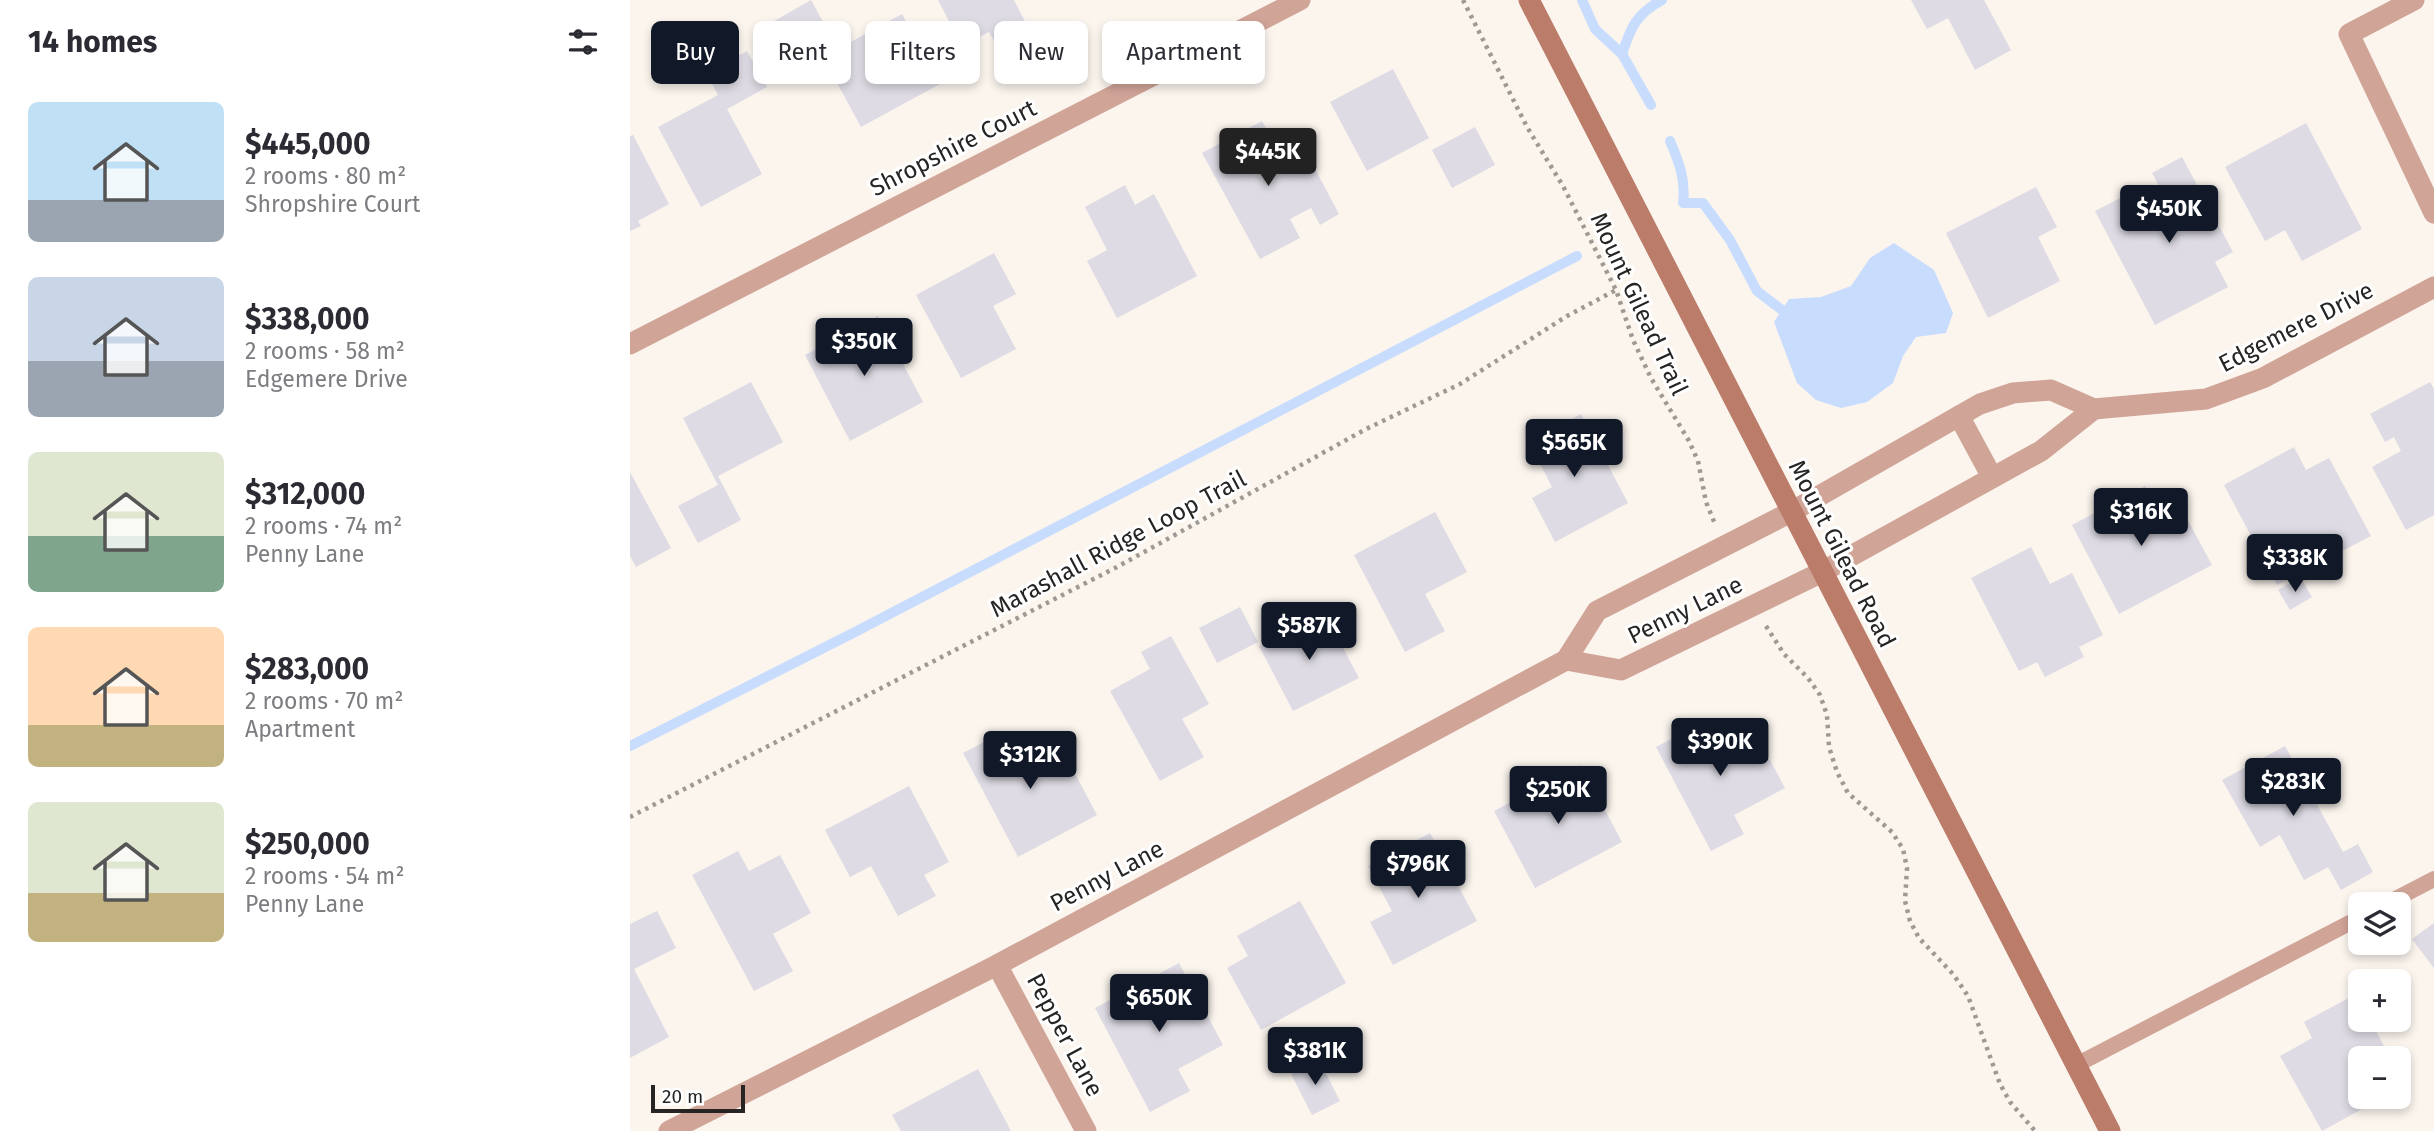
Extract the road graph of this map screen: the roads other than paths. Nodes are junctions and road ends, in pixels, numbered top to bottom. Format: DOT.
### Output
graph roads {
  1 [pos="1300,0"];
  2 [pos="1529,0"];
  3 [pos="2414,0"];
  4 [pos="2434,213"];
  5 [pos="2434,286"];
  6 [pos="630,344"];
  7 [pos="2094,409"];
  8 [pos="1959,416"];
  9 [pos="1992,477"];
  10 [pos="1791,512"];
  11 [pos="1822,572"];
  12 [pos="1566,660"];
  13 [pos="2434,879"];
  14 [pos="2409,892"];
  15 [pos="2348,924"];
  16 [pos="997,965"];
  17 [pos="2076,1065"];
  18 [pos="669,1131"];
  19 [pos="1086,1131"];
  20 [pos="2110,1131"];
  1 -- 6 [label="street, Shropshire Court"];
  2 -- 10 [label="street, Mount Gilead Road"];
  3 -- 4 [label="street"];
  5 -- 7 [label="street, Edgemere Drive"];
  7 -- 8 [label="street, Edgemere Drive"];
  7 -- 9 [label="street"];
  8 -- 9 [label="street"];
  8 -- 10 [label="street, Edgemere Drive"];
  9 -- 11 [label="street"];
  10 -- 11 [label="street, Mount Gilead Road"];
  10 -- 12 [label="street, Penny Lane"];
  11 -- 12 [label="street, Penny Lane"];
  11 -- 17 [label="street, Mount Gilead Road"];
  12 -- 16 [label="street, Penny Lane"];
  13 -- 14 [label="lane"];
  15 -- 17 [label="lane"];
  16 -- 18 [label="street, Penny Lane"];
  16 -- 19 [label="street, Pepper Lane"];
  17 -- 20 [label="street, Mount Gilead Road"];
}
